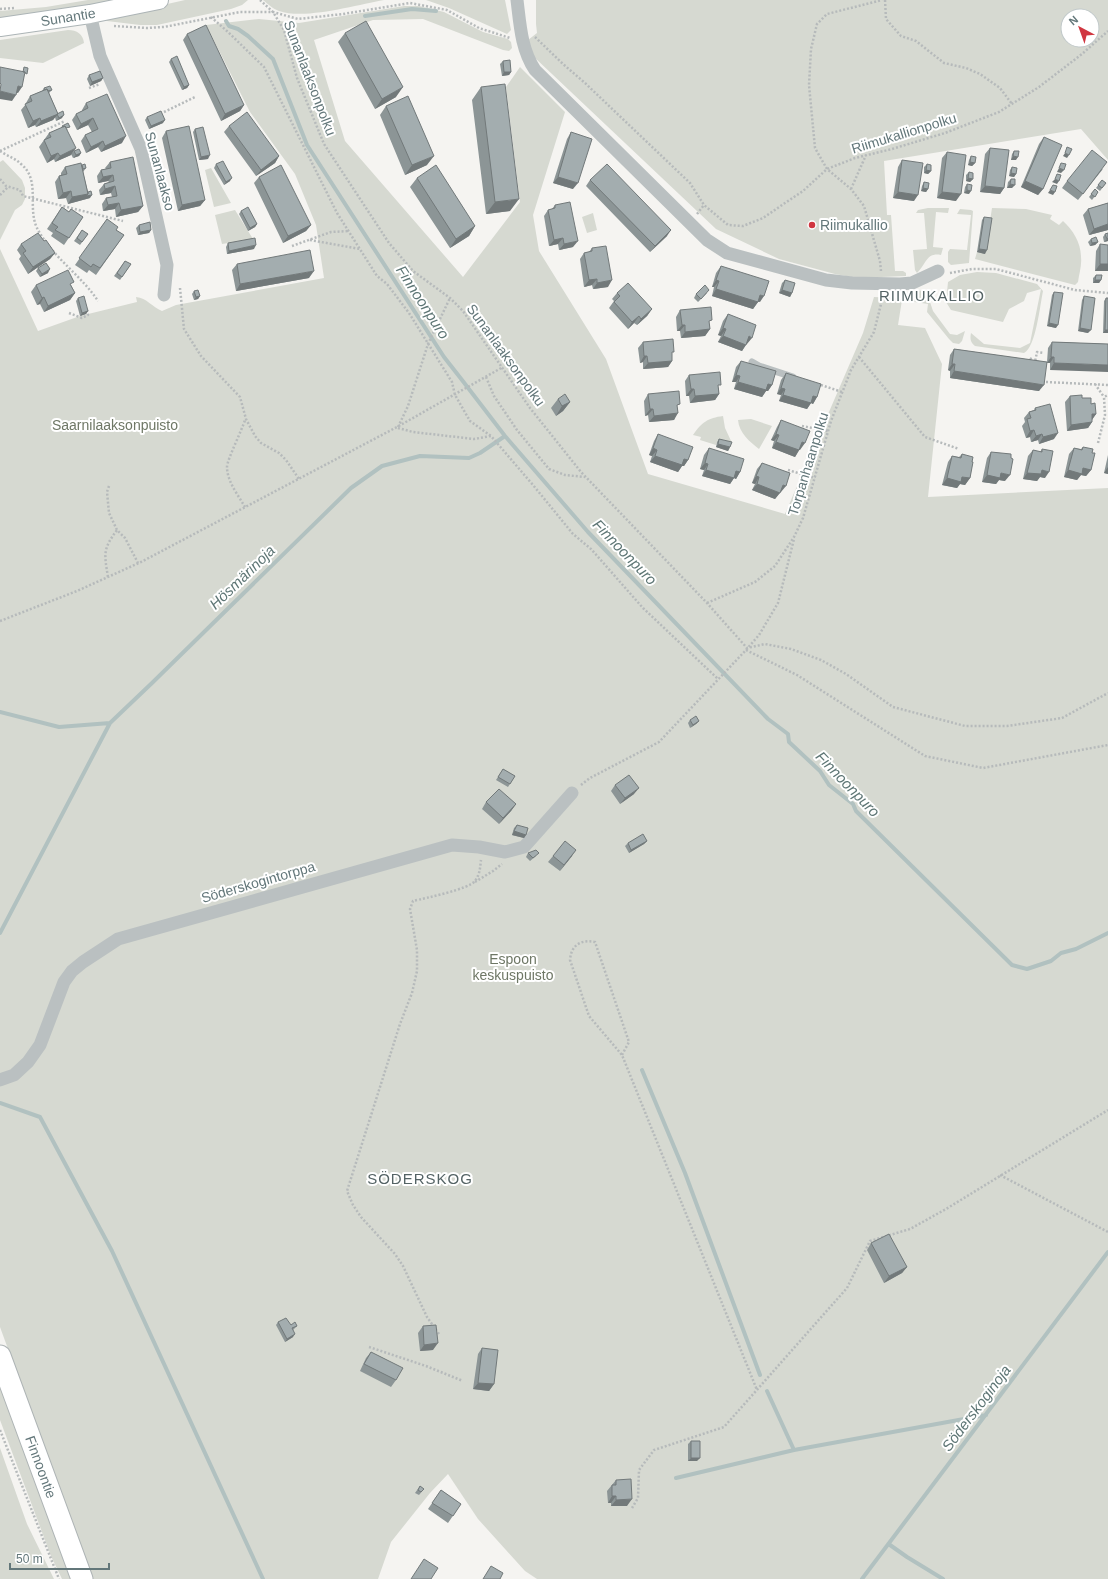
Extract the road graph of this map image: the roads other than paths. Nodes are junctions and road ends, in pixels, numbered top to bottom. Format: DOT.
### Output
graph roads {
  1 [pos="159,0"];
  2 [pos="517,0"];
  3 [pos="91,21"];
  4 [pos="0,27"];
  5 [pos="938,271"];
  6 [pos="164,295"];
  7 [pos="752,362"];
  8 [pos="821,385"];
  9 [pos="572,793"];
  10 [pos="0,1080"];
  11 [pos="0,1356"];
  12 [pos="82,1579"];
  1 -- 3 [label="street, Sunantie"];
  2 -- 5 [label="street"];
  3 -- 4 [label="street, Sunantie"];
  3 -- 6 [label="street, Sunanlaakso"];
  7 -- 8 [label="lane"];
  9 -- 10 [label="street, Söderskogintorppa"];
  11 -- 12 [label="main road, Finnoontie"];
}
